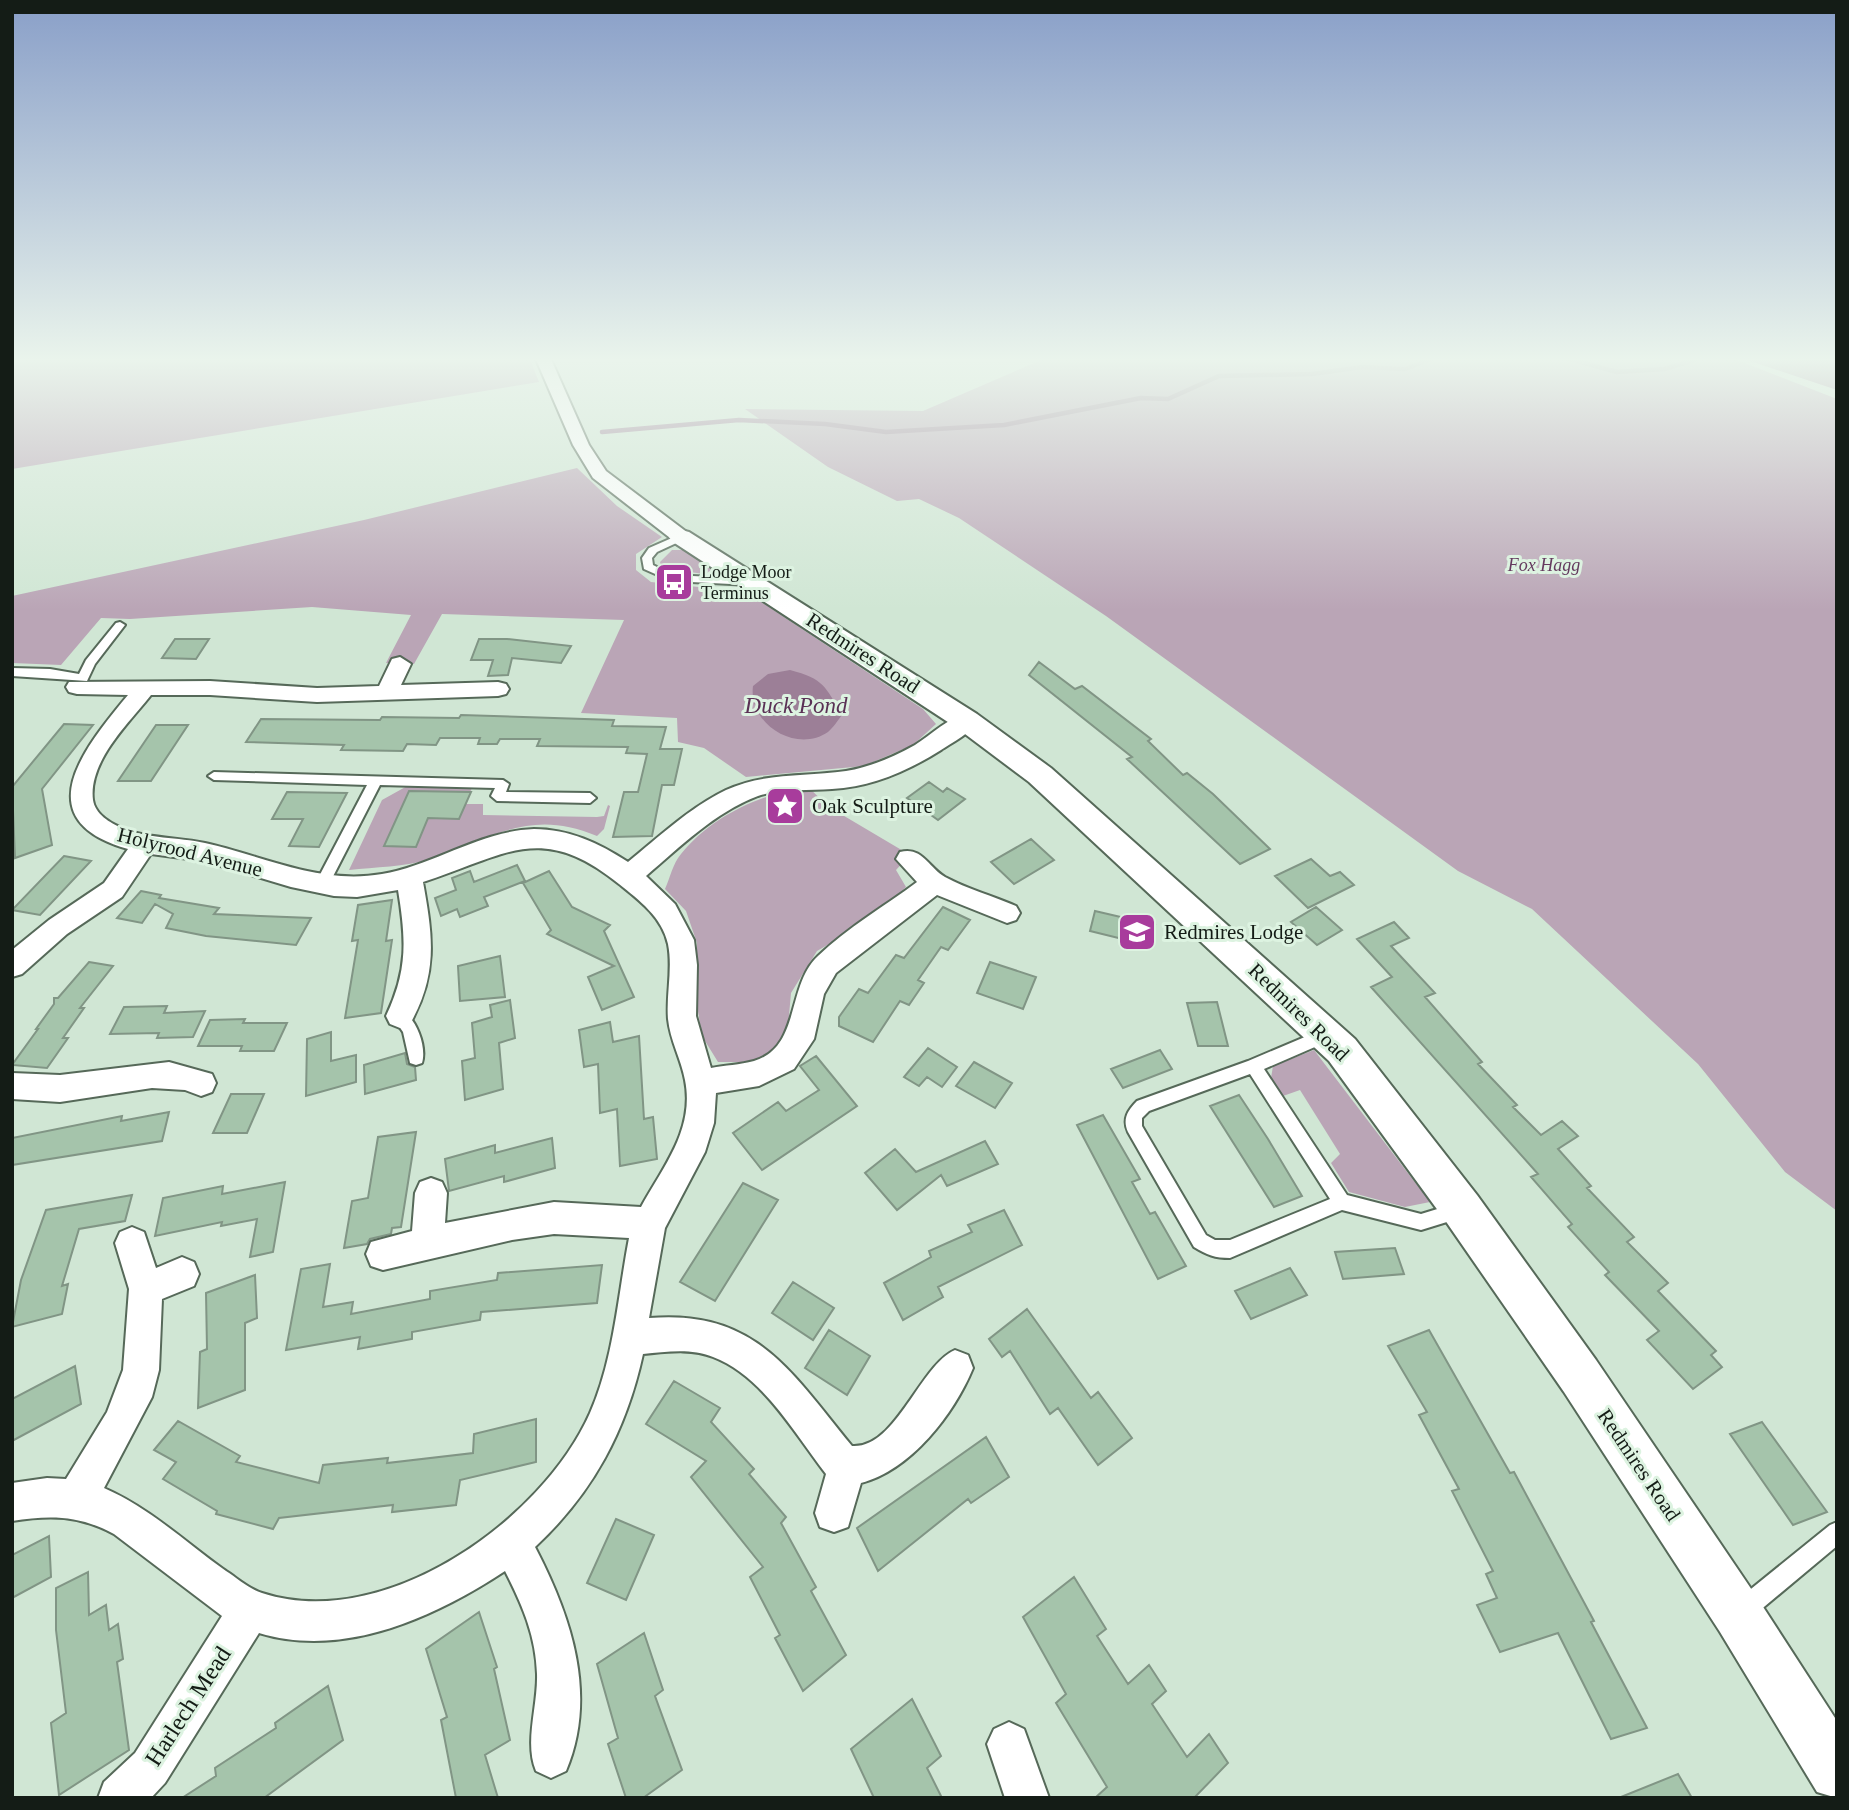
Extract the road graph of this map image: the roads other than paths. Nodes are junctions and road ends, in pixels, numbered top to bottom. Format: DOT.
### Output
graph roads {
  1 [pos="580,441"];
  2 [pos="681,537"];
  3 [pos="752,582"];
  4 [pos="120,625"];
  5 [pos="400,664"];
  6 [pos="12,672"];
  7 [pos="80,683"];
  8 [pos="145,688"];
  9 [pos="498,689"];
  10 [pos="387,692"];
  11 [pos="967,721"];
  12 [pos="214,776"];
  13 [pos="375,782"];
  14 [pos="590,798"];
  15 [pos="146,842"];
  16 [pos="909,859"];
  17 [pos="409,877"];
  18 [pos="627,877"];
  19 [pos="934,883"];
  20 [pos="321,886"];
  21 [pos="1007,913"];
  22 [pos="22,942"];
  23 [pos="12,966"];
  24 [pos="400,1016"];
  25 [pos="1326,1035"];
  26 [pos="416,1058"];
  27 [pos="1253,1066"];
  28 [pos="703,1082"];
  29 [pos="201,1083"];
  30 [pos="12,1086"];
  31 [pos="431,1193"];
  32 [pos="1342,1202"];
  33 [pos="1462,1209"];
  34 [pos="650,1223"];
  35 [pos="132,1243"];
  36 [pos="427,1244"];
  37 [pos="383,1254"];
  38 [pos="182,1274"];
  39 [pos="146,1289"];
  40 [pos="629,1337"];
  41 [pos="955,1368"];
  42 [pos="848,1464"];
  43 [pos="77,1497"];
  44 [pos="12,1502"];
  45 [pos="834,1513"];
  46 [pos="1837,1532"];
  47 [pos="511,1541"];
  48 [pos="250,1610"];
  49 [pos="1738,1614"];
  50 [pos="1009,1744"];
  51 [pos="551,1756"];
  52 [pos="1837,1772"];
  53 [pos="120,1798"];
  54 [pos="1027,1798"];
  1 -- 2 [label="street, Redmires Road"];
  2 -- 3 [label="street, Redmires Road"];
  2 -- 3 [label="lane"];
  3 -- 11 [label="street, Redmires Road"];
  4 -- 7 [label="lane"];
  5 -- 10 [label="street"];
  6 -- 7 [label="lane"];
  7 -- 8 [label="street"];
  8 -- 10 [label="street"];
  8 -- 15 [label="street, Holyrood Avenue"];
  9 -- 10 [label="street"];
  11 -- 18 [label="street"];
  11 -- 25 [label="street, Redmires Road"];
  12 -- 13 [label="lane"];
  13 -- 14 [label="lane"];
  13 -- 20 [label="lane"];
  15 -- 20 [label="street, Holyrood Avenue"];
  15 -- 22 [label="street"];
  16 -- 19 [label="street"];
  17 -- 18 [label="street, Holyrood Avenue"];
  17 -- 20 [label="street, Holyrood Avenue"];
  17 -- 24 [label="street"];
  18 -- 28 [label="street, Holyrood Avenue"];
  19 -- 21 [label="street"];
  19 -- 28 [label="street"];
  22 -- 23 [label="street"];
  24 -- 26 [label="lane"];
  25 -- 27 [label="lane"];
  25 -- 33 [label="street, Redmires Road"];
  27 -- 32 [label="lane"];
  27 -- 32 [label="lane"];
  28 -- 34 [label="street"];
  29 -- 30 [label="street"];
  31 -- 36 [label="street"];
  32 -- 33 [label="lane"];
  33 -- 49 [label="street, Redmires Road"];
  34 -- 36 [label="street"];
  34 -- 40 [label="street"];
  35 -- 39 [label="street"];
  36 -- 37 [label="street"];
  38 -- 39 [label="street"];
  39 -- 43 [label="street"];
  40 -- 42 [label="street"];
  40 -- 47 [label="street"];
  41 -- 42 [label="street"];
  42 -- 45 [label="street"];
  43 -- 44 [label="street"];
  43 -- 48 [label="street"];
  46 -- 49 [label="lane"];
  47 -- 48 [label="street"];
  47 -- 51 [label="street"];
  48 -- 53 [label="street, Harlech Mead"];
  49 -- 52 [label="street, Redmires Road"];
  50 -- 54 [label="street"];
}
